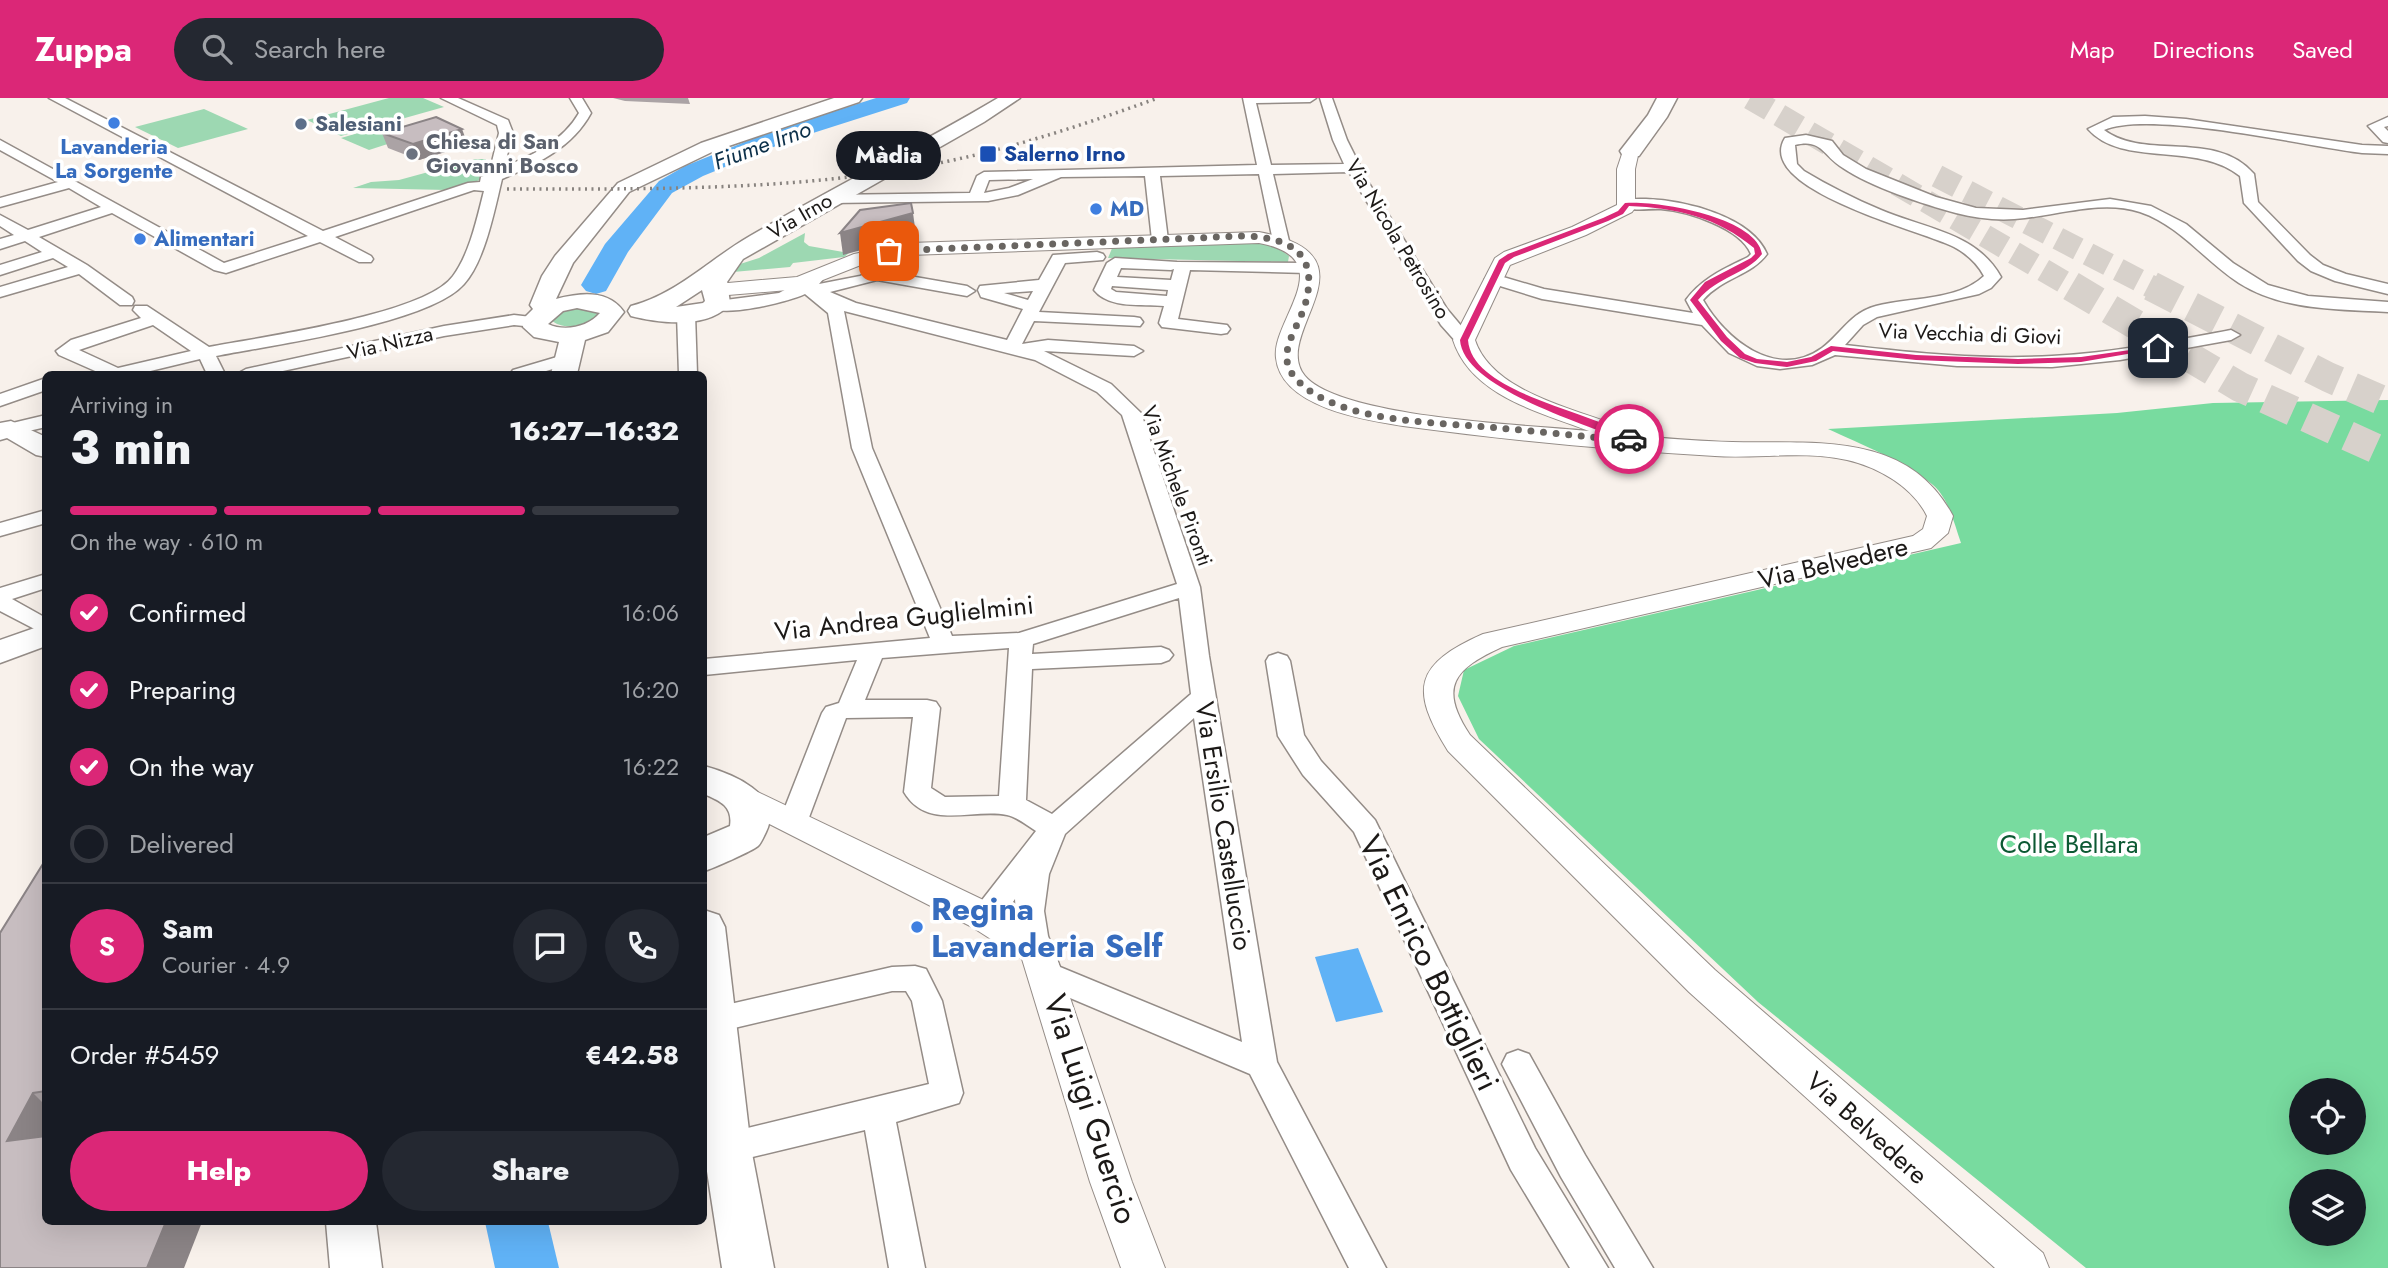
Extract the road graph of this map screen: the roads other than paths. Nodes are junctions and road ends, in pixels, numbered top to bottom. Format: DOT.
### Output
graph roads {
  1 [pos="55,98"];
  2 [pos="447,98"];
  3 [pos="576,98"];
  4 [pos="853,98"];
  5 [pos="1012,98"];
  6 [pos="1310,98"];
  7 [pos="1326,98"];
  8 [pos="1667,98"];
  9 [pos="1249,99"];
  10 [pos="2388,121"];
  11 [pos="2388,139"];
  12 [pos="0,144"];
  13 [pos="2388,150"];
  14 [pos="1631,151"];
  15 [pos="503,165"];
  16 [pos="1351,168"];
  17 [pos="1263,169"];
  18 [pos="1152,171"];
  19 [pos="1059,173"];
  20 [pos="492,182"];
  21 [pos="69,184"];
  22 [pos="972,198"];
  23 [pos="829,199"];
  24 [pos="0,204"];
  25 [pos="1627,204"];
  26 [pos="113,208"];
  27 [pos="0,220"];
  28 [pos="25,236"];
  29 [pos="322,237"];
  30 [pos="1281,241"];
  31 [pos="0,244"];
  32 [pos="1166,252"];
  33 [pos="54,253"];
  34 [pos="736,253"];
  35 [pos="1097,257"];
  36 [pos="365,259"];
  37 [pos="80,268"];
  38 [pos="1307,268"];
  39 [pos="0,270"];
  40 [pos="1493,279"];
  41 [pos="809,285"];
  42 [pos="1044,285"];
  43 [pos="2388,289"];
  44 [pos="967,291"];
  45 [pos="0,292"];
  46 [pos="715,294"];
  47 [pos="1177,294"];
  48 [pos="2388,307"];
  49 [pos="676,309"];
  50 [pos="140,310"];
  51 [pos="1031,311"];
  52 [pos="612,312"];
  53 [pos="540,316"];
  54 [pos="1709,321"];
  55 [pos="1134,322"];
  56 [pos="1221,329"];
  57 [pos="574,334"];
  58 [pos="2231,335"];
  59 [pos="1464,340"];
  60 [pos="1018,348"];
  61 [pos="1831,349"];
  62 [pos="1134,351"];
  63 [pos="205,352"];
  64 [pos="566,367"];
  65 [pos="110,371"];
  66 [pos="129,371"];
  67 [pos="214,371"];
  68 [pos="260,371"];
  69 [pos="539,371"];
  70 [pos="687,371"];
  71 [pos="42,384"];
  72 [pos="0,400"];
  73 [pos="42,422"];
  74 [pos="4,428"];
  75 [pos="1635,441"];
  76 [pos="42,447"];
  77 [pos="42,517"];
  78 [pos="0,530"];
  79 [pos="42,583"];
  80 [pos="1189,587"];
  81 [pos="3,604"];
  82 [pos="42,626"];
  83 [pos="42,636"];
  84 [pos="944,644"];
  85 [pos="873,651"];
  86 [pos="1020,651"];
  87 [pos="0,652"];
  88 [pos="1161,655"];
  89 [pos="1278,661"];
  90 [pos="707,667"];
  91 [pos="1204,696"];
  92 [pos="849,709"];
  93 [pos="707,780"];
  94 [pos="741,796"];
  95 [pos="1012,805"];
  96 [pos="794,820"];
  97 [pos="1054,828"];
  98 [pos="707,852"];
  99 [pos="985,917"];
  100 [pos="707,958"];
  101 [pos="1048,975"];
  102 [pos="713,1020"];
  103 [pos="1261,1065"];
  104 [pos="1518,1065"];
  105 [pos="878,1112"];
  106 [pos="727,1147"];
  107 [pos="351,1225"];
  108 [pos="356,1268"];
  109 [pos="748,1268"];
  110 [pos="907,1268"];
  111 [pos="1143,1268"];
  112 [pos="1368,1268"];
  113 [pos="1590,1268"];
  114 [pos="1635,1268"];
  115 [pos="2027,1268"];
  1 -- 29 [label="street"];
  2 -- 15 [label="street"];
  3 -- 15 [label="street"];
  4 -- 53 [label="main road"];
  5 -- 23 [label="main road, Via Irno"];
  6 -- 9 [label="street"];
  7 -- 16 [label="street, Via Nicola Petrosino"];
  8 -- 14 [label="highway"];
  9 -- 17 [label="street"];
  10 -- 11 [label="street"];
  12 -- 21 [label="street"];
  13 -- 43 [label="street"];
  14 -- 25 [label="street"];
  15 -- 20 [label="street"];
  16 -- 17 [label="street"];
  16 -- 59 [label="street, Via Nicola Petrosino"];
  17 -- 18 [label="street"];
  17 -- 30 [label="street"];
  18 -- 19 [label="street"];
  18 -- 32 [label="street"];
  19 -- 22 [label="street"];
  19 -- 22 [label="street"];
  20 -- 29 [label="street"];
  20 -- 63 [label="street"];
  21 -- 24 [label="street"];
  21 -- 26 [label="street"];
  22 -- 23 [label="street"];
  23 -- 34 [label="main road, Via Irno"];
  25 -- 40 [label="street"];
  25 -- 54 [label="street"];
  26 -- 28 [label="street"];
  26 -- 29 [label="street"];
  27 -- 28 [label="street"];
  28 -- 31 [label="street"];
  28 -- 33 [label="street"];
  29 -- 36 [label="street"];
  30 -- 32 [label="street"];
  30 -- 38 [label="street"];
  32 -- 41 [label="street"];
  32 -- 47 [label="street"];
  33 -- 37 [label="street"];
  33 -- 39 [label="street"];
  34 -- 46 [label="main road, Via Irno"];
  34 -- 49 [label="main road, Via Irno"];
  35 -- 42 [label="street"];
  37 -- 45 [label="street"];
  37 -- 50 [label="street"];
  38 -- 47 [label="street"];
  38 -- 75 [label="street, Via Belvedere"];
  40 -- 54 [label="street"];
  40 -- 59 [label="street"];
  41 -- 44 [label="street"];
  41 -- 46 [label="street"];
  41 -- 60 [label="street, Via Michele Pironti"];
  41 -- 84 [label="street"];
  42 -- 51 [label="street"];
  42 -- 51 [label="street"];
  46 -- 49 [label="main road"];
  47 -- 56 [label="street"];
  48 -- 61 [label="street"];
  49 -- 52 [label="main road"];
  49 -- 70 [label="street"];
  50 -- 63 [label="street"];
  50 -- 65 [label="street"];
  51 -- 55 [label="street"];
  51 -- 60 [label="street"];
  52 -- 53 [label="main road"];
  52 -- 57 [label="main road"];
  53 -- 57 [label="main road"];
  53 -- 68 [label="street, Via Nizza"];
  54 -- 61 [label="street"];
  57 -- 64 [label="main road"];
  58 -- 61 [label="street, Via Vecchia di Giovi"];
  59 -- 75 [label="street, Via Nicola Petrosino"];
  60 -- 62 [label="street"];
  60 -- 80 [label="street, Via Michele Pironti"];
  63 -- 66 [label="street"];
  63 -- 67 [label="street"];
  64 -- 69 [label="street"];
  71 -- 72 [label="street"];
  73 -- 74 [label="street"];
  74 -- 76 [label="main road"];
  75 -- 115 [label="street, Via Belvedere"];
  77 -- 78 [label="street"];
  79 -- 81 [label="street"];
  80 -- 86 [label="street, Via Andrea Guglielmini"];
  80 -- 91 [label="street, Via Ersilio Castelluccio"];
  81 -- 82 [label="street"];
  83 -- 87 [label="main road"];
  84 -- 85 [label="street, Via Andrea Guglielmini"];
  84 -- 86 [label="street, Via Andrea Guglielmini"];
  85 -- 90 [label="street, Via Andrea Guglielmini"];
  85 -- 92 [label="street"];
  86 -- 88 [label="street"];
  86 -- 95 [label="street"];
  89 -- 113 [label="street, Via Enrico Bottiglieri"];
  91 -- 97 [label="street"];
  91 -- 103 [label="street, Via Ersilio Castelluccio"];
  92 -- 95 [label="street"];
  92 -- 96 [label="street"];
  93 -- 94 [label="main road"];
  94 -- 96 [label="street, Via Luigi Guercio"];
  94 -- 98 [label="main road"];
  95 -- 97 [label="street"];
  96 -- 99 [label="street, Via Luigi Guercio"];
  97 -- 99 [label="street"];
  97 -- 101 [label="street"];
  99 -- 101 [label="street, Via Luigi Guercio"];
  100 -- 102 [label="main road"];
  101 -- 103 [label="street"];
  101 -- 111 [label="street, Via Luigi Guercio"];
  102 -- 105 [label="street"];
  102 -- 106 [label="main road"];
  103 -- 112 [label="street"];
  104 -- 114 [label="street, Via Enrico Bottiglieri"];
  105 -- 106 [label="street"];
  105 -- 110 [label="street"];
  106 -- 109 [label="main road"];
  107 -- 108 [label="main road"];
}
